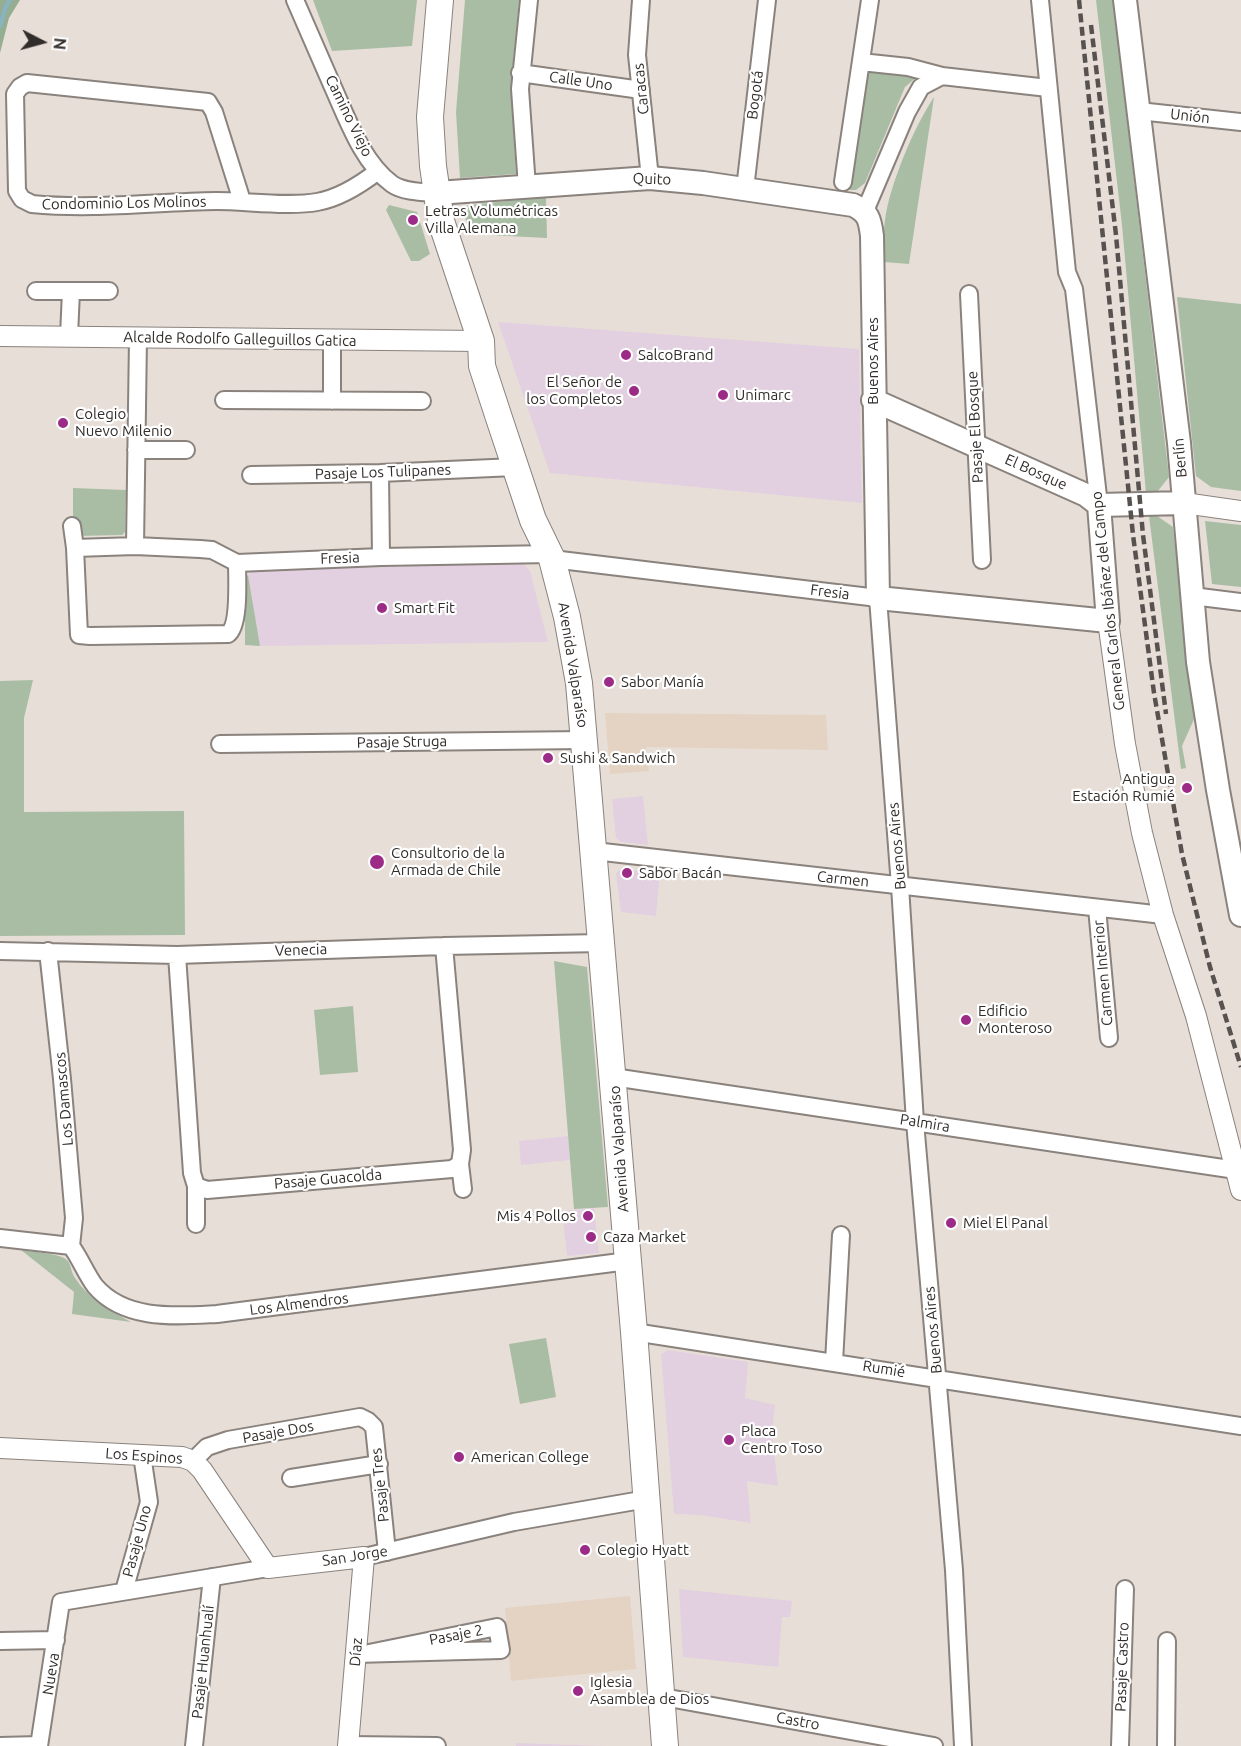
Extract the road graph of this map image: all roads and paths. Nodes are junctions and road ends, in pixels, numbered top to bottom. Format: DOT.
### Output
graph roads {
  1 [pos="295,0"];
  2 [pos="440,0"];
  3 [pos="529,0"];
  4 [pos="641,0"];
  5 [pos="767,0"];
  6 [pos="870,0"];
  7 [pos="1040,0"];
  8 [pos="1125,0"];
  9 [pos="861,63"];
  10 [pos="520,73"];
  11 [pos="942,76"];
  12 [pos="1048,88"];
  13 [pos="641,90"];
  14 [pos="1139,111"];
  15 [pos="1241,122"];
  16 [pos="378,171"];
  17 [pos="650,177"];
  18 [pos="843,182"];
  19 [pos="527,187"];
  20 [pos="744,189"];
  21 [pos="436,193"];
  22 [pos="242,201"];
  23 [pos="866,211"];
  24 [pos="36,291"];
  25 [pos="71,291"];
  26 [pos="109,291"];
  27 [pos="969,294"];
  28 [pos="0,336"];
  29 [pos="69,336"];
  30 [pos="138,338"];
  31 [pos="332,340"];
  32 [pos="481,341"];
  33 [pos="224,400"];
  34 [pos="332,400"];
  35 [pos="873,400"];
  36 [pos="422,401"];
  37 [pos="976,446"];
  38 [pos="136,450"];
  39 [pos="186,450"];
  40 [pos="515,467"];
  41 [pos="380,473"];
  42 [pos="251,475"];
  43 [pos="1184,503"];
  44 [pos="1099,505"];
  45 [pos="1241,511"];
  46 [pos="72,526"];
  47 [pos="135,546"];
  48 [pos="75,548"];
  49 [pos="381,557"];
  50 [pos="552,557"];
  51 [pos="982,560"];
  52 [pos="237,563"];
  53 [pos="1192,596"];
  54 [pos="878,598"];
  55 [pos="1241,602"];
  56 [pos="1108,621"];
  57 [pos="585,740"];
  58 [pos="219,744"];
  59 [pos="594,851"];
  60 [pos="900,886"];
  61 [pos="1238,893"];
  62 [pos="1097,908"];
  63 [pos="1163,915"];
  64 [pos="1241,915"];
  65 [pos="602,943"];
  66 [pos="444,946"];
  67 [pos="0,951"];
  68 [pos="48,951"];
  69 [pos="177,955"];
  70 [pos="1109,1038"];
  71 [pos="613,1077"];
  72 [pos="915,1122"];
  73 [pos="460,1164"];
  74 [pos="1236,1170"];
  75 [pos="196,1186"];
  76 [pos="463,1189"];
  77 [pos="1241,1190"];
  78 [pos="196,1224"];
  79 [pos="841,1235"];
  80 [pos="0,1238"];
  81 [pos="71,1246"];
  82 [pos="628,1261"];
  83 [pos="634,1332"];
  84 [pos="834,1362"];
  85 [pos="937,1377"];
  86 [pos="368,1421"];
  87 [pos="1241,1426"];
  88 [pos="0,1448"];
  89 [pos="142,1455"];
  90 [pos="193,1461"];
  91 [pos="379,1464"];
  92 [pos="291,1478"];
  93 [pos="646,1499"];
  94 [pos="387,1552"];
  95 [pos="364,1557"];
  96 [pos="268,1568"];
  97 [pos="212,1577"];
  98 [pos="1125,1589"];
  99 [pos="124,1591"];
  100 [pos="61,1602"];
  101 [pos="56,1640"];
  102 [pos="0,1641"];
  103 [pos="1167,1641"];
  104 [pos="363,1653"];
  105 [pos="663,1696"];
  106 [pos="348,1745"];
  107 [pos="0,1746"];
  108 [pos="39,1746"];
  109 [pos="194,1746"];
  110 [pos="437,1746"];
  111 [pos="665,1746"];
  112 [pos="934,1746"];
  113 [pos="963,1746"];
  114 [pos="1120,1746"];
  115 [pos="1166,1746"];
  1 -- 16 [label="street, Camino Viejo"];
  2 -- 21 [label="main road, Avenida Valparaíso"];
  3 -- 10 [label="street"];
  4 -- 13 [label="street, Caracas"];
  5 -- 20 [label="street, Bogotá"];
  6 -- 9 [label="street"];
  7 -- 12 [label="street, General Carlos Ibáñez del Campo"];
  8 -- 14 [label="main road, Berlín"];
  9 -- 11 [label="street"];
  9 -- 18 [label="street"];
  10 -- 13 [label="street, Calle Uno"];
  10 -- 19 [label="street"];
  11 -- 12 [label="street"];
  11 -- 23 [label="street"];
  12 -- 44 [label="street, General Carlos Ibáñez del Campo"];
  13 -- 17 [label="street, Caracas"];
  14 -- 15 [label="street, Unión"];
  14 -- 43 [label="main road, Berlín"];
  16 -- 21 [label="street, Camino Viejo"];
  16 -- 22 [label="street, Condominio Los Molinos"];
  17 -- 19 [label="main road, Quito"];
  17 -- 20 [label="main road, Quito"];
  19 -- 21 [label="main road, Quito"];
  20 -- 23 [label="main road, Quito"];
  21 -- 32 [label="main road, Avenida Valparaíso"];
  22 -- 22 [label="street, Condominio Los Molinos"];
  23 -- 35 [label="main road, Buenos Aires"];
  24 -- 25 [label="street"];
  25 -- 26 [label="street"];
  25 -- 29 [label="street"];
  27 -- 37 [label="street, Pasaje El Bosque"];
  28 -- 29 [label="street, Alcalde Rodolfo Galleguillos Gatica"];
  29 -- 30 [label="street, Alcalde Rodolfo Galleguillos Gatica"];
  30 -- 31 [label="street, Alcalde Rodolfo Galleguillos Gatica"];
  30 -- 38 [label="street"];
  31 -- 32 [label="street, Alcalde Rodolfo Galleguillos Gatica"];
  31 -- 34 [label="street"];
  32 -- 40 [label="main road, Avenida Valparaíso"];
  32 -- 50 [label="main road, Avenida Valparaíso"];
  33 -- 34 [label="street"];
  34 -- 36 [label="street"];
  35 -- 37 [label="main road, El Bosque"];
  35 -- 54 [label="main road, Buenos Aires"];
  37 -- 44 [label="main road, El Bosque"];
  37 -- 51 [label="street, Pasaje El Bosque"];
  38 -- 39 [label="street"];
  38 -- 47 [label="street"];
  40 -- 41 [label="street, Pasaje Los Tulipanes"];
  40 -- 50 [label="main road, Avenida Valparaíso"];
  41 -- 42 [label="street, Pasaje Los Tulipanes"];
  41 -- 49 [label="street"];
  43 -- 44 [label="main road"];
  43 -- 45 [label="street"];
  43 -- 53 [label="main road, Berlín"];
  44 -- 56 [label="main road, General Carlos Ibáñez del Campo"];
  46 -- 48 [label="street"];
  47 -- 48 [label="street"];
  47 -- 52 [label="street"];
  48 -- 52 [label="street"];
  49 -- 50 [label="street, Fresia"];
  49 -- 52 [label="street, Fresia"];
  50 -- 54 [label="street, Fresia"];
  50 -- 57 [label="main road, Avenida Valparaíso"];
  53 -- 55 [label="street"];
  53 -- 61 [label="main road, Berlín"];
  54 -- 56 [label="main road, Fresia"];
  54 -- 60 [label="street, Buenos Aires"];
  56 -- 63 [label="street, General Carlos Ibáñez del Campo"];
  57 -- 58 [label="street, Pasaje Struga"];
  57 -- 59 [label="main road, Avenida Valparaíso"];
  59 -- 60 [label="street, Carmen"];
  59 -- 65 [label="main road, Avenida Valparaíso"];
  60 -- 62 [label="street, Carmen"];
  60 -- 72 [label="street, Buenos Aires"];
  61 -- 64 [label="main road, Berlín"];
  62 -- 63 [label="street, Carmen"];
  62 -- 70 [label="street, Carmen Interior"];
  63 -- 74 [label="street, General Carlos Ibáñez del Campo"];
  65 -- 66 [label="street, Venecia"];
  65 -- 71 [label="main road, Avenida Valparaíso"];
  66 -- 69 [label="street, Venecia"];
  66 -- 73 [label="street"];
  67 -- 68 [label="street, Venecia"];
  68 -- 69 [label="street, Venecia"];
  68 -- 81 [label="street, Los Damascos"];
  69 -- 75 [label="street"];
  71 -- 72 [label="street, Palmira"];
  71 -- 82 [label="main road, Avenida Valparaíso"];
  72 -- 74 [label="street, Palmira"];
  72 -- 85 [label="street, Buenos Aires"];
  73 -- 75 [label="street, Pasaje Guacolda"];
  73 -- 76 [label="street"];
  74 -- 77 [label="street, General Carlos Ibáñez del Campo"];
  75 -- 78 [label="street"];
  79 -- 84 [label="street"];
  80 -- 81 [label="street"];
  81 -- 82 [label="street, Los Almendros"];
  82 -- 83 [label="main road, Avenida Valparaíso"];
  83 -- 84 [label="street, Rumié"];
  83 -- 93 [label="main road, Avenida Valparaíso"];
  84 -- 85 [label="street, Rumié"];
  85 -- 87 [label="street, Rumié"];
  85 -- 113 [label="street, Buenos Aires"];
  86 -- 90 [label="street, Pasaje Dos"];
  86 -- 91 [label="street, Pasaje Tres"];
  88 -- 89 [label="street, Los Espinos"];
  89 -- 90 [label="street, Los Espinos"];
  89 -- 99 [label="street, Pasaje Uno"];
  90 -- 96 [label="street, Los Espinos"];
  91 -- 92 [label="street"];
  91 -- 94 [label="street, Pasaje Tres"];
  93 -- 94 [label="street, San Jorge"];
  93 -- 105 [label="main road, Avenida Valparaíso"];
  94 -- 95 [label="street, San Jorge"];
  95 -- 96 [label="street, San Jorge"];
  95 -- 104 [label="street, Díaz"];
  96 -- 97 [label="street, San Jorge"];
  97 -- 99 [label="street, San Jorge"];
  97 -- 109 [label="street, Pasaje Huanhualí"];
  98 -- 114 [label="street, Pasaje Castro"];
  99 -- 100 [label="street, San Jorge"];
  100 -- 101 [label="street, Nueva"];
  101 -- 102 [label="street"];
  101 -- 108 [label="street, Nueva"];
  103 -- 115 [label="street"];
  104 -- 104 [label="street, Pasaje 2"];
  104 -- 106 [label="street, Díaz"];
  105 -- 111 [label="main road, Avenida Valparaíso"];
  105 -- 112 [label="street, Castro"];
  106 -- 110 [label="street"];
  107 -- 108 [label="street"];
}
